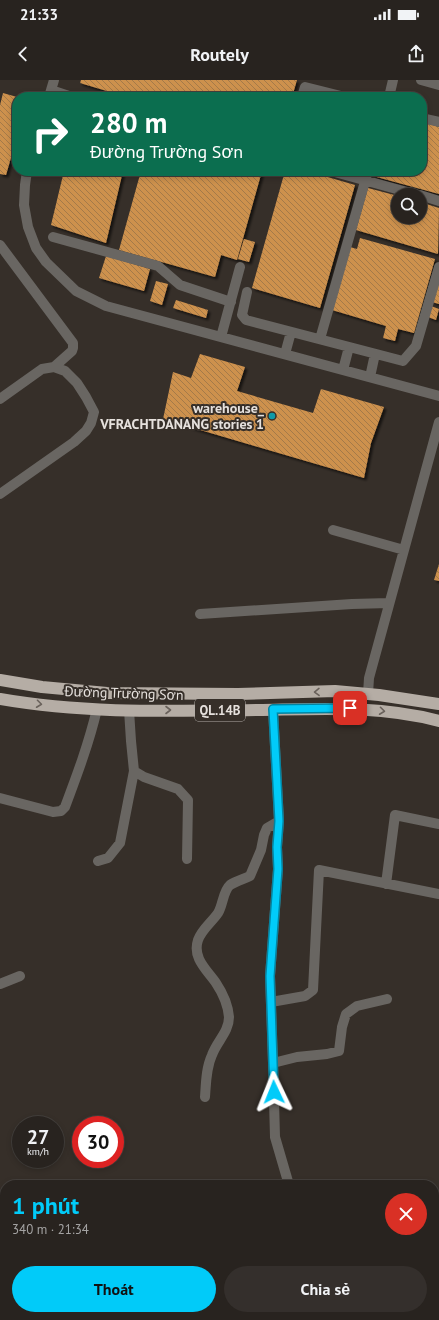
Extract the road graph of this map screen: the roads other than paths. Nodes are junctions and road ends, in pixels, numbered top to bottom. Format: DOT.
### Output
graph roads {
  1 [pos="54,80"];
  2 [pos="394,80"];
  3 [pos="421,80"];
  4 [pos="439,85"];
  5 [pos="51,92"];
  6 [pos="304,92"];
  7 [pos="325,92"];
  8 [pos="390,92"];
  9 [pos="427,119"];
  10 [pos="439,122"];
  11 [pos="26,176"];
  12 [pos="366,176"];
  13 [pos="399,188"];
  14 [pos="427,197"];
  15 [pos="439,201"];
  16 [pos="53,236"];
  17 [pos="0,245"];
  18 [pos="240,267"];
  19 [pos="439,267"];
  20 [pos="248,292"];
  21 [pos="231,302"];
  22 [pos="291,332"];
  23 [pos="221,337"];
  24 [pos="320,339"];
  25 [pos="349,347"];
  26 [pos="285,354"];
  27 [pos="375,354"];
  28 [pos="54,367"];
  29 [pos="343,370"];
  30 [pos="370,377"];
  31 [pos="439,396"];
  32 [pos="0,399"];
  33 [pos="439,422"];
  34 [pos="0,494"];
  35 [pos="333,530"];
  36 [pos="404,550"];
  37 [pos="389,603"];
  38 [pos="200,614"];
  39 [pos="0,680"];
  40 [pos="368,694"];
  41 [pos="0,699"];
  42 [pos="439,704"];
  43 [pos="97,709"];
  44 [pos="273,709"];
  45 [pos="129,710"];
  46 [pos="439,721"];
  47 [pos="134,770"];
  48 [pos="0,798"];
  49 [pos="279,821"];
  50 [pos="439,824"];
  51 [pos="187,859"];
  52 [pos="98,861"];
  53 [pos="386,884"];
  54 [pos="439,894"];
  55 [pos="20,976"];
  56 [pos="0,984"];
  57 [pos="387,999"];
  58 [pos="271,1002"];
  59 [pos="273,1062"];
  60 [pos="205,1097"];
  61 [pos="288,1180"];
  1 -- 5 [label="street"];
  2 -- 8 [label="street"];
  3 -- 4 [label="street"];
  6 -- 7 [label="street"];
  9 -- 10 [label="street"];
  11 -- 23 [label="street"];
  12 -- 13 [label="street"];
  12 -- 24 [label="street"];
  14 -- 15 [label="street"];
  16 -- 21 [label="street"];
  17 -- 28 [label="street"];
  18 -- 21 [label="street"];
  19 -- 27 [label="street"];
  20 -- 22 [label="street"];
  21 -- 23 [label="street"];
  22 -- 24 [label="street"];
  22 -- 26 [label="street"];
  23 -- 26 [label="street"];
  24 -- 25 [label="street"];
  25 -- 27 [label="street"];
  25 -- 29 [label="street"];
  26 -- 29 [label="street"];
  27 -- 30 [label="street"];
  28 -- 32 [label="street"];
  28 -- 34 [label="street"];
  29 -- 30 [label="street"];
  30 -- 31 [label="street"];
  33 -- 36 [label="street"];
  35 -- 36 [label="street"];
  36 -- 37 [label="street"];
  37 -- 38 [label="street"];
  37 -- 40 [label="street"];
  40 -- 39 [label="highway, Đường Trường Sơn / QL.14B, one-way"];
  40 -- 42 [label="highway, Đường Trường Sơn / QL.14B"];
  41 -- 43 [label="highway, Đường Trường Sơn / QL.14B, one-way"];
  43 -- 45 [label="highway, Đường Trường Sơn / QL.14B"];
  43 -- 48 [label="street"];
  45 -- 44 [label="highway, Đường Trường Sơn / QL.14B, one-way"];
  44 -- 46 [label="highway, Đường Trường Sơn / QL.14B, one-way"];
  44 -- 49 [label="street"];
  45 -- 47 [label="street"];
  47 -- 51 [label="street"];
  47 -- 52 [label="street"];
  49 -- 58 [label="street"];
  49 -- 60 [label="street"];
  50 -- 53 [label="street"];
  53 -- 54 [label="street"];
  53 -- 58 [label="street"];
  55 -- 56 [label="street"];
  57 -- 59 [label="street"];
  58 -- 59 [label="street"];
  59 -- 61 [label="street"];
}
